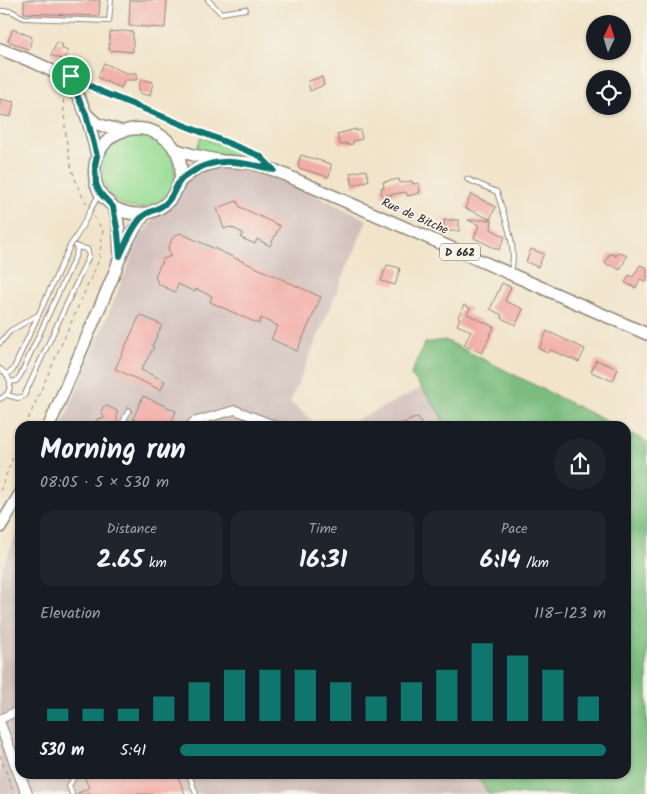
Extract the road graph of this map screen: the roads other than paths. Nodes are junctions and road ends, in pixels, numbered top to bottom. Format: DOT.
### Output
graph roads {
  1 [pos="112,0"];
  2 [pos="208,0"];
  3 [pos="246,9"];
  4 [pos="0,11"];
  5 [pos="0,49"];
  6 [pos="86,114"];
  7 [pos="121,132"];
  8 [pos="174,149"];
  9 [pos="97,156"];
  10 [pos="222,161"];
  11 [pos="467,179"];
  12 [pos="179,182"];
  13 [pos="100,193"];
  14 [pos="113,207"];
  15 [pos="145,214"];
  16 [pos="73,242"];
  17 [pos="77,247"];
  18 [pos="120,256"];
  19 [pos="511,274"];
  20 [pos="38,315"];
  21 [pos="647,334"];
  22 [pos="0,343"];
  23 [pos="0,369"];
  24 [pos="7,374"];
  25 [pos="10,382"];
  26 [pos="7,395"];
  27 [pos="0,399"];
  28 [pos="129,410"];
  29 [pos="51,421"];
  30 [pos="124,421"];
  31 [pos="196,421"];
  32 [pos="264,421"];
  33 [pos="15,501"];
  34 [pos="5,515"];
  35 [pos="0,526"];
  36 [pos="15,712"];
  37 [pos="0,719"];
  38 [pos="0,724"];
  39 [pos="15,763"];
  40 [pos="21,779"];
  41 [pos="74,779"];
  42 [pos="190,779"];
  43 [pos="27,794"];
  44 [pos="72,794"];
  45 [pos="196,794"];
  1 -- 4 [label="lane"];
  2 -- 3 [label="lane"];
  5 -- 6 [label="main road"];
  6 -- 7 [label="main road"];
  6 -- 9 [label="main road"];
  7 -- 8 [label="main road"];
  7 -- 9 [label="main road"];
  8 -- 10 [label="main road, D 662"];
  8 -- 12 [label="main road"];
  9 -- 13 [label="main road"];
  10 -- 12 [label="main road, D 662"];
  10 -- 19 [label="main road, Rue de Bitche / D 662"];
  11 -- 19 [label="lane"];
  12 -- 15 [label="main road"];
  13 -- 14 [label="main road"];
  13 -- 16 [label="lane"];
  14 -- 15 [label="main road"];
  14 -- 18 [label="main road"];
  15 -- 18 [label="main road"];
  16 -- 17 [label="lane"];
  16 -- 20 [label="lane"];
  17 -- 25 [label="lane"];
  17 -- 26 [label="lane"];
  18 -- 29 [label="main road"];
  19 -- 21 [label="main road, Rue de Bitche / D 662"];
  20 -- 22 [label="lane"];
  20 -- 24 [label="lane"];
  23 -- 24 [label="lane"];
  24 -- 25 [label="lane"];
  25 -- 26 [label="lane"];
  26 -- 27 [label="lane"];
  28 -- 30 [label="lane"];
  31 -- 32 [label="street"];
  33 -- 34 [label="main road"];
  34 -- 35 [label="main road"];
  36 -- 37 [label="street"];
  38 -- 39 [label="street"];
  40 -- 43 [label="street"];
  41 -- 44 [label="lane"];
  42 -- 45 [label="lane"];
}
